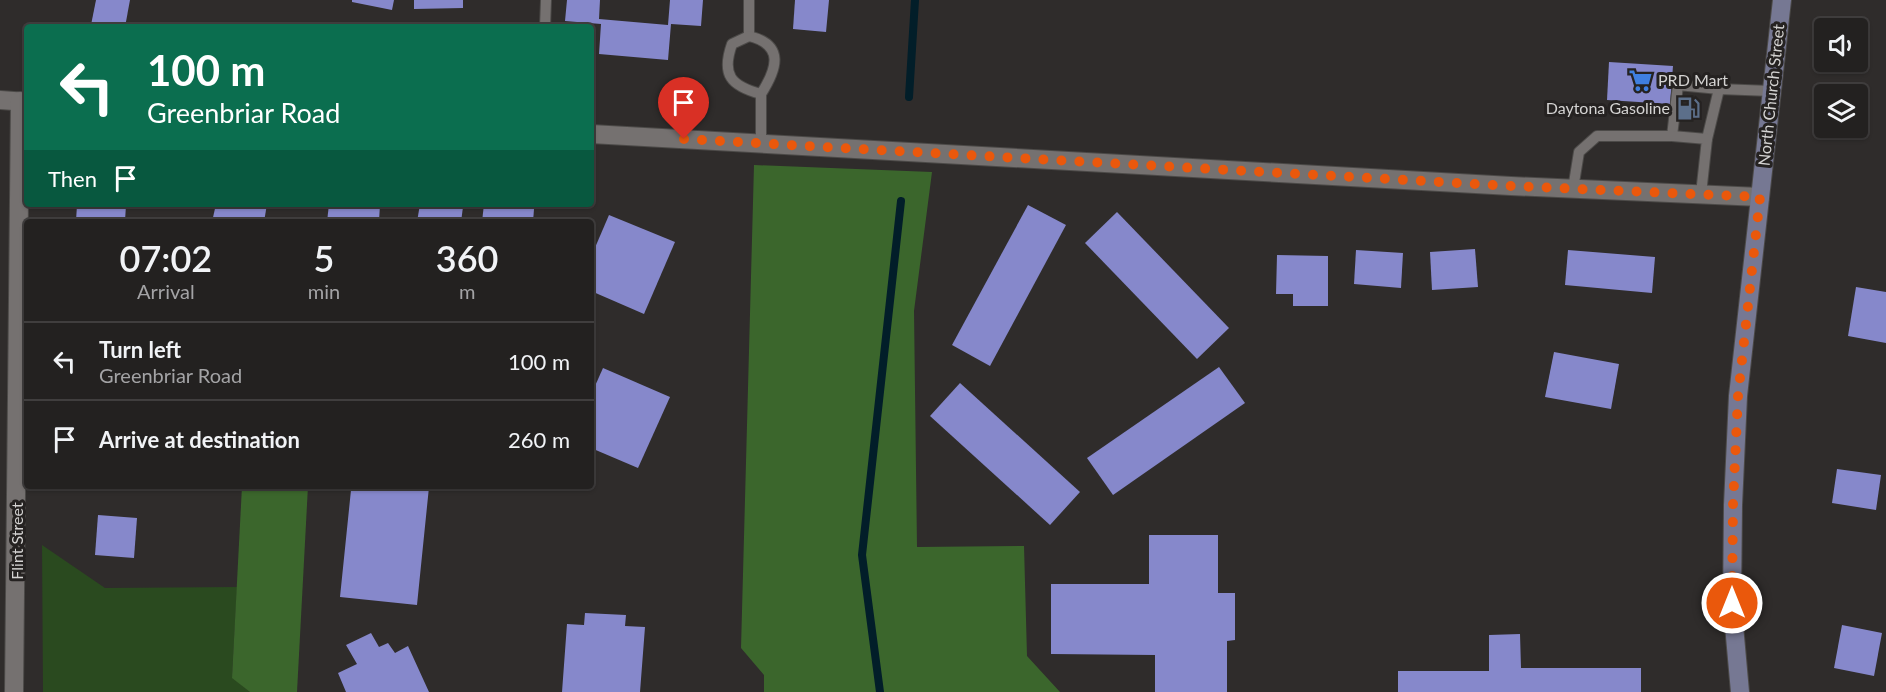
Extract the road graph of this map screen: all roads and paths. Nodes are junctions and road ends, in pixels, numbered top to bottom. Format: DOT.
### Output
graph roads {
  1 [pos="546,0"];
  2 [pos="749,0"];
  3 [pos="1782,0"];
  4 [pos="545,24"];
  5 [pos="749,36"];
  6 [pos="1719,89"];
  7 [pos="1772,91"];
  8 [pos="761,94"];
  9 [pos="0,100"];
  10 [pos="23,102"];
  11 [pos="594,134"];
  12 [pos="1672,136"];
  13 [pos="1707,139"];
  14 [pos="762,144"];
  15 [pos="1573,189"];
  16 [pos="1701,194"];
  17 [pos="1760,197"];
  18 [pos="8,661"];
  19 [pos="14,692"];
  20 [pos="1740,692"];
  1 -- 4 [label="lane"];
  2 -- 5 [label="lane"];
  3 -- 7 [label="main road, North Church Street"];
  5 -- 8 [label="lane"];
  5 -- 8 [label="lane"];
  6 -- 7 [label="lane"];
  6 -- 12 [label="lane"];
  6 -- 13 [label="lane"];
  7 -- 17 [label="main road, North Church Street"];
  8 -- 14 [label="lane"];
  9 -- 10 [label="street"];
  10 -- 18 [label="street, Flint Street"];
  11 -- 14 [label="street"];
  12 -- 13 [label="lane"];
  12 -- 15 [label="lane"];
  13 -- 16 [label="lane"];
  14 -- 15 [label="street"];
  15 -- 16 [label="street"];
  16 -- 17 [label="street"];
  17 -- 20 [label="main road, North Church Street"];
  18 -- 19 [label="street, Flint Street"];
}
